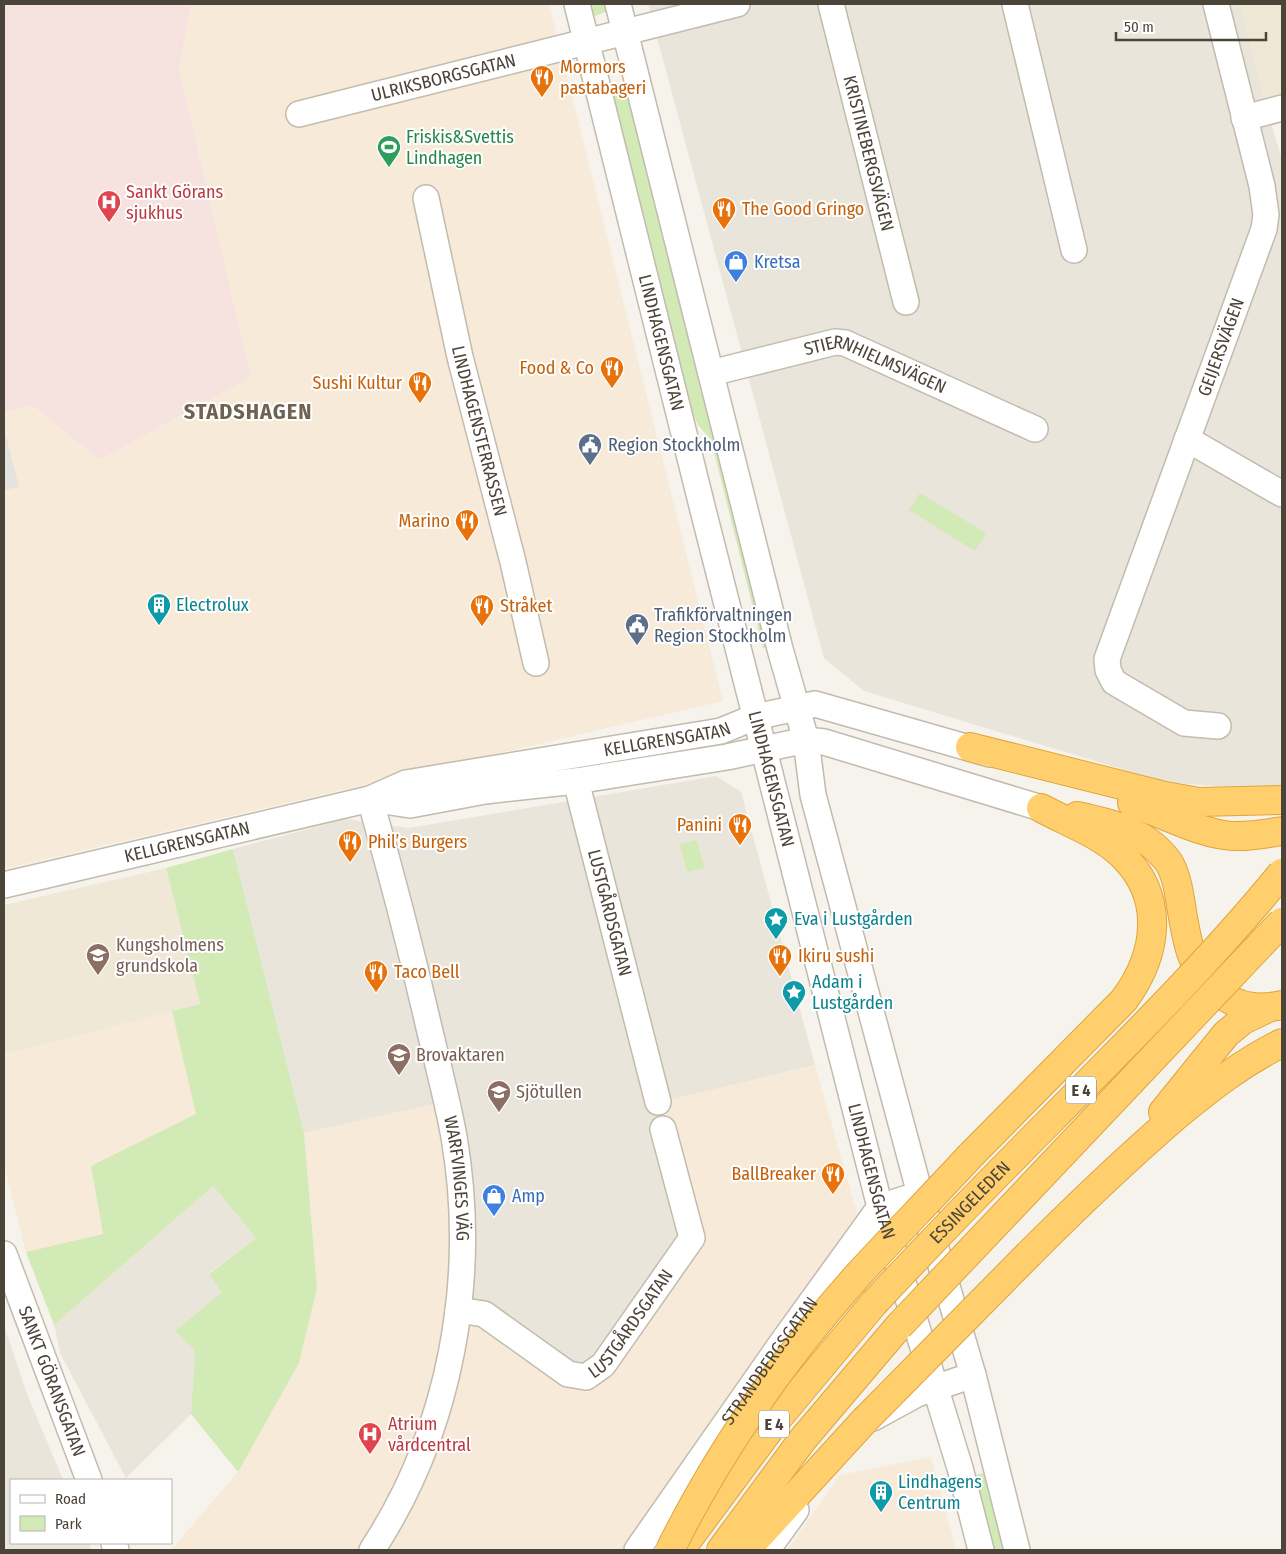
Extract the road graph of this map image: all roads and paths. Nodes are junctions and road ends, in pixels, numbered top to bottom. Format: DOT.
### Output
graph roads {
  1 [pos="577,4"];
  2 [pos="618,4"];
  3 [pos="737,4"];
  4 [pos="831,4"];
  5 [pos="1014,4"];
  6 [pos="1216,4"];
  7 [pos="626,33"];
  8 [pos="587,42"];
  9 [pos="1282,108"];
  10 [pos="299,114"];
  11 [pos="1244,118"];
  12 [pos="426,198"];
  13 [pos="1074,250"];
  14 [pos="906,302"];
  15 [pos="711,373"];
  16 [pos="1035,429"];
  17 [pos="1187,439"];
  18 [pos="1282,494"];
  19 [pos="536,663"];
  20 [pos="798,706"];
  21 [pos="755,717"];
  22 [pos="1218,726"];
  23 [pos="806,740"];
  24 [pos="970,747"];
  25 [pos="764,748"];
  26 [pos="1046,775"];
  27 [pos="576,781"];
  28 [pos="370,799"];
  29 [pos="1282,800"];
  30 [pos="1282,804"];
  31 [pos="1041,808"];
  32 [pos="1146,808"];
  33 [pos="1282,832"];
  34 [pos="1282,873"];
  35 [pos="4,884"];
  36 [pos="1282,922"];
  37 [pos="854,946"];
  38 [pos="815,952"];
  39 [pos="1274,1007"];
  40 [pos="1282,1043"];
  41 [pos="658,1102"];
  42 [pos="663,1129"];
  43 [pos="1125,1160"];
  44 [pos="920,1194"];
  45 [pos="880,1207"];
  46 [pos="4,1254"];
  47 [pos="458,1310"];
  48 [pos="973,1375"];
  49 [pos="936,1389"];
  50 [pos="90,1479"];
  51 [pos="372,1550"];
  52 [pos="637,1550"];
  53 [pos="670,1550"];
  54 [pos="680,1550"];
  55 [pos="721,1550"];
  56 [pos="746,1550"];
  57 [pos="767,1550"];
  58 [pos="981,1550"];
  59 [pos="1017,1550"];
  1 -- 8 [label="street, LINDHAGENSGATAN"];
  2 -- 7 [label="street, LINDHAGENSGATAN"];
  3 -- 7 [label="street"];
  4 -- 14 [label="street, KRISTINEBERGSVÄGEN"];
  5 -- 13 [label="street"];
  6 -- 11 [label="street, GEIJERSVÄGEN"];
  7 -- 8 [label="street, ULRIKSBORGSGATAN"];
  7 -- 15 [label="street, LINDHAGENSGATAN"];
  8 -- 10 [label="street, ULRIKSBORGSGATAN"];
  8 -- 21 [label="street, LINDHAGENSGATAN"];
  9 -- 11 [label="street"];
  11 -- 17 [label="street, GEIJERSVÄGEN"];
  12 -- 19 [label="street, LINDHAGENSTERRASSEN"];
  15 -- 16 [label="street, STIERNHIELMSVÄGEN"];
  15 -- 20 [label="street, LINDHAGENSGATAN"];
  17 -- 18 [label="street"];
  17 -- 22 [label="street, GEIJERSVÄGEN"];
  20 -- 21 [label="street, KELLGRENSGATAN"];
  20 -- 23 [label="street, LINDHAGENSGATAN"];
  20 -- 24 [label="street, KELLGRENSGATAN"];
  21 -- 25 [label="street, LINDHAGENSGATAN"];
  21 -- 28 [label="street, KELLGRENSGATAN"];
  23 -- 25 [label="street, KELLGRENSGATAN"];
  23 -- 31 [label="street, KELLGRENSGATAN"];
  23 -- 37 [label="street, LINDHAGENSGATAN"];
  24 -- 26 [label="street, KELLGRENSGATAN"];
  24 -- 29 [label="highway"];
  25 -- 27 [label="street, KELLGRENSGATAN"];
  25 -- 38 [label="street, LINDHAGENSGATAN"];
  26 -- 32 [label="highway"];
  27 -- 28 [label="street, KELLGRENSGATAN"];
  27 -- 41 [label="street, LUSTGÅRDSGATAN"];
  28 -- 35 [label="street, KELLGRENSGATAN"];
  28 -- 47 [label="street, WARFVINGES VÄG"];
  30 -- 32 [label="highway"];
  31 -- 39 [label="highway, bridge"];
  31 -- 53 [label="highway, bridge"];
  32 -- 33 [label="highway"];
  34 -- 54 [label="highway, ESSINGELEDEN / E 4, bridge"];
  36 -- 55 [label="highway, ESSINGELEDEN / E 4, bridge"];
  37 -- 38 [label="street"];
  37 -- 44 [label="street, LINDHAGENSGATAN"];
  38 -- 45 [label="street, LINDHAGENSGATAN"];
  39 -- 43 [label="highway"];
  40 -- 43 [label="highway"];
  42 -- 47 [label="street, LUSTGÅRDSGATAN"];
  43 -- 56 [label="highway, bridge"];
  44 -- 45 [label="street"];
  44 -- 48 [label="street, LINDHAGENSGATAN"];
  45 -- 49 [label="street, LINDHAGENSGATAN"];
  45 -- 52 [label="street, STRANDBERGSGATAN"];
  46 -- 50 [label="street, SANKT GÖRANSGATAN"];
  47 -- 51 [label="street, WARFVINGES VÄG"];
  48 -- 49 [label="street"];
  48 -- 59 [label="street, LINDHAGENSGATAN"];
  49 -- 57 [label="street"];
  49 -- 58 [label="street, LINDHAGENSGATAN"];
}
